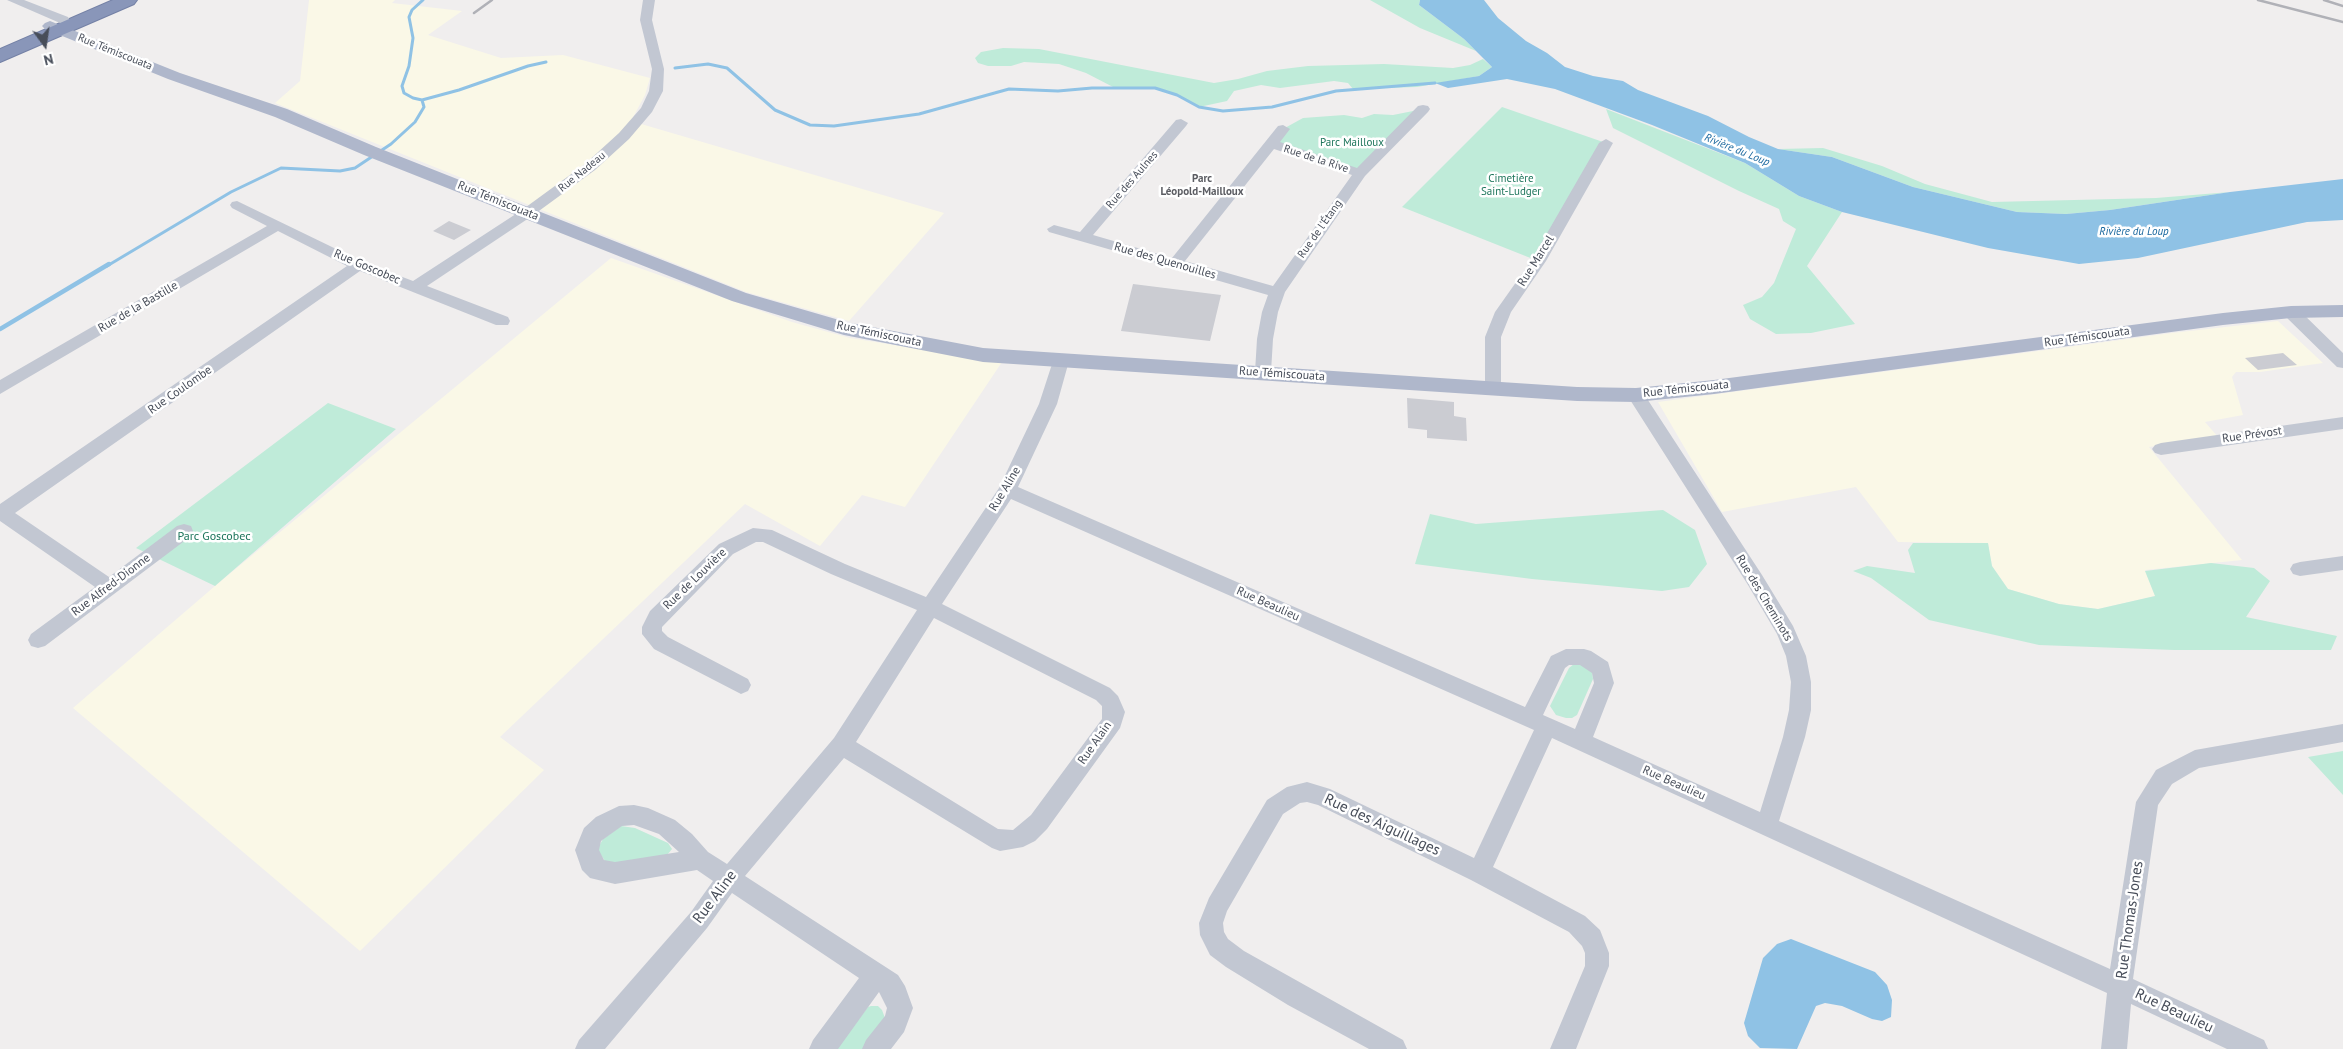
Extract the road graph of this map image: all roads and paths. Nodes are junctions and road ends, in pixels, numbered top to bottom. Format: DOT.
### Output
graph roads {
  1 [pos="13,0"];
  2 [pos="112,0"];
  3 [pos="128,0"];
  4 [pos="649,0"];
  5 [pos="2,6"];
  6 [pos="62,25"];
  7 [pos="0,49"];
  8 [pos="0,56"];
  9 [pos="1423,109"];
  10 [pos="1181,123"];
  11 [pos="1283,129"];
  12 [pos="1606,143"];
  13 [pos="1272,144"];
  14 [pos="1360,173"];
  15 [pos="237,206"];
  16 [pos="527,213"];
  17 [pos="277,226"];
  18 [pos="1054,228"];
  19 [pos="1083,237"];
  20 [pos="1176,264"];
  21 [pos="358,265"];
  22 [pos="416,287"];
  23 [pos="1277,292"];
  24 [pos="2343,311"];
  25 [pos="2291,312"];
  26 [pos="502,321"];
  27 [pos="1061,361"];
  28 [pos="2343,363"];
  29 [pos="1264,372"];
  30 [pos="1492,387"];
  31 [pos="0,388"];
  32 [pos="1636,395"];
  33 [pos="2343,423"];
  34 [pos="2161,449"];
  35 [pos="1007,490"];
  36 [pos="0,512"];
  37 [pos="184,531"];
  38 [pos="2343,563"];
  39 [pos="2300,569"];
  40 [pos="109,587"];
  41 [pos="930,607"];
  42 [pos="38,640"];
  43 [pos="741,685"];
  44 [pos="1539,722"];
  45 [pos="2343,733"];
  46 [pos="1581,742"];
  47 [pos="842,746"];
  48 [pos="1766,824"];
  49 [pos="700,859"];
  50 [pos="1479,872"];
  51 [pos="729,878"];
  52 [pos="875,976"];
  53 [pos="2120,986"];
  54 [pos="588,1049"];
  55 [pos="822,1049"];
  56 [pos="875,1049"];
  57 [pos="1394,1049"];
  58 [pos="1563,1049"];
  59 [pos="2114,1049"];
  60 [pos="2255,1049"];
  1 -- 6 [label="street, Rue Témiscouata"];
  2 -- 6 [label="highway"];
  3 -- 6 [label="highway"];
  4 -- 16 [label="street, Rue Nadeau"];
  5 -- 6 [label="street, Rue Témiscouata"];
  6 -- 7 [label="highway"];
  6 -- 8 [label="highway"];
  6 -- 16 [label="main road, Rue Témiscouata"];
  9 -- 14 [label="street, Rue de l'Étang"];
  10 -- 19 [label="street, Rue des Aulnes"];
  11 -- 13 [label="street"];
  12 -- 30 [label="street, Rue Marcel"];
  13 -- 14 [label="street, Rue de la Rive"];
  13 -- 20 [label="street"];
  14 -- 23 [label="street, Rue de l'Étang"];
  15 -- 17 [label="street, Rue Goscobec"];
  16 -- 22 [label="street, Rue Nadeau"];
  16 -- 27 [label="main road, Rue Témiscouata"];
  17 -- 21 [label="street, Rue Goscobec"];
  17 -- 31 [label="street, Rue de la Bastille"];
  18 -- 19 [label="street, Rue des Quenouilles"];
  19 -- 20 [label="street, Rue des Quenouilles"];
  20 -- 23 [label="street, Rue des Quenouilles"];
  21 -- 22 [label="street, Rue Goscobec"];
  21 -- 36 [label="street, Rue Coulombe"];
  22 -- 26 [label="street, Rue Goscobec"];
  23 -- 29 [label="street, Rue de l'Étang"];
  24 -- 25 [label="main road, Rue Témiscouata"];
  25 -- 28 [label="street"];
  25 -- 32 [label="main road, Rue Témiscouata"];
  27 -- 29 [label="main road, Rue Témiscouata"];
  27 -- 35 [label="street, Rue Aline"];
  29 -- 30 [label="main road, Rue Témiscouata"];
  30 -- 32 [label="main road, Rue Témiscouata"];
  32 -- 48 [label="street, Rue des Cheminots"];
  33 -- 34 [label="street, Rue Prévost"];
  35 -- 41 [label="street, Rue Aline"];
  35 -- 44 [label="street, Rue Beaulieu"];
  36 -- 40 [label="street"];
  37 -- 40 [label="street, Rue Alfred-Dionne"];
  38 -- 39 [label="street"];
  40 -- 42 [label="street, Rue Alfred-Dionne"];
  41 -- 43 [label="street, Rue de Louvière"];
  41 -- 47 [label="street"];
  41 -- 47 [label="street, Rue Alain"];
  44 -- 46 [label="street, Rue Beaulieu"];
  44 -- 46 [label="street"];
  44 -- 50 [label="street"];
  45 -- 53 [label="street, Rue Thomas-Jones"];
  46 -- 48 [label="street, Rue Beaulieu"];
  47 -- 51 [label="street, Rue Aline"];
  48 -- 53 [label="street, Rue Thomas-Jones"];
  49 -- 51 [label="street"];
  50 -- 57 [label="street, Rue des Aiguillages"];
  50 -- 58 [label="street, Rue des Aiguillages"];
  51 -- 52 [label="street"];
  51 -- 54 [label="street, Rue Aline"];
  52 -- 55 [label="street"];
  52 -- 56 [label="street"];
  53 -- 59 [label="street"];
  53 -- 60 [label="street, Rue Beaulieu"];
}
